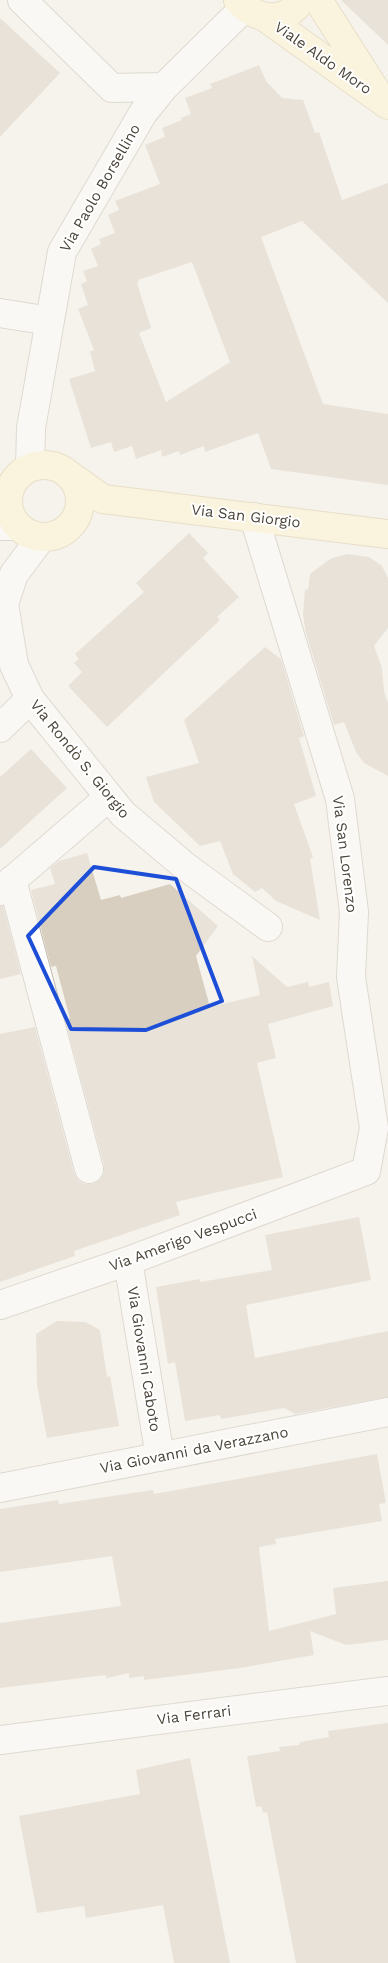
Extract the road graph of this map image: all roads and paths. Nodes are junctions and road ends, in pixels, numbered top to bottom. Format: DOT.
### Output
graph roads {
  1 [pos="22,0"];
  2 [pos="301,0"];
  3 [pos="318,0"];
  4 [pos="249,8"];
  5 [pos="164,87"];
  6 [pos="384,102"];
  7 [pos="0,313"];
  8 [pos="50,321"];
  9 [pos="30,467"];
  10 [pos="68,474"];
  11 [pos="0,478"];
  12 [pos="103,499"];
  13 [pos="6,517"];
  14 [pos="254,517"];
  15 [pos="69,528"];
  16 [pos="388,534"];
  17 [pos="41,538"];
  18 [pos="30,698"];
  19 [pos="0,728"];
  20 [pos="109,797"];
  21 [pos="6,886"];
  22 [pos="268,927"];
  23 [pos="89,1169"];
  24 [pos="366,1172"];
  25 [pos="128,1261"];
  26 [pos="0,1305"];
  27 [pos="388,1412"];
  28 [pos="160,1457"];
  29 [pos="0,1488"];
  30 [pos="388,1690"];
  31 [pos="0,1740"];
  1 -- 5 [label="street"];
  2 -- 4 [label="main road, Viale Aldo Moro"];
  3 -- 6 [label="main road, Viale Aldo Moro"];
  4 -- 5 [label="street, Via Paolo Borsellino"];
  4 -- 6 [label="main road, Viale Aldo Moro"];
  5 -- 8 [label="street, Via Paolo Borsellino"];
  7 -- 8 [label="street"];
  8 -- 9 [label="street, Via Paolo Borsellino"];
  9 -- 10 [label="main road, Via San Giorgio"];
  9 -- 11 [label="main road, Via San Giorgio"];
  9 -- 13 [label="main road"];
  10 -- 12 [label="main road, Via San Giorgio"];
  10 -- 15 [label="main road"];
  12 -- 14 [label="main road, Via San Giorgio"];
  12 -- 15 [label="main road"];
  13 -- 17 [label="main road"];
  14 -- 16 [label="main road, Via San Giorgio"];
  14 -- 24 [label="street, Via San Lorenzo"];
  15 -- 17 [label="main road"];
  17 -- 18 [label="street, Via Rondò S. Giorgio"];
  18 -- 19 [label="street"];
  18 -- 20 [label="street, Via Rondò S. Giorgio"];
  20 -- 21 [label="street"];
  20 -- 22 [label="street, Via Rondò S. Giorgio"];
  21 -- 23 [label="street"];
  24 -- 25 [label="street, Via Amerigo Vespucci"];
  25 -- 26 [label="street, Via Amerigo Vespucci"];
  25 -- 28 [label="street, Via Giovanni Caboto"];
  27 -- 28 [label="street, Via Giovanni da Verazzano"];
  28 -- 29 [label="street, Via Giovanni da Verazzano"];
  30 -- 31 [label="street, Via Ferrari"];
}
